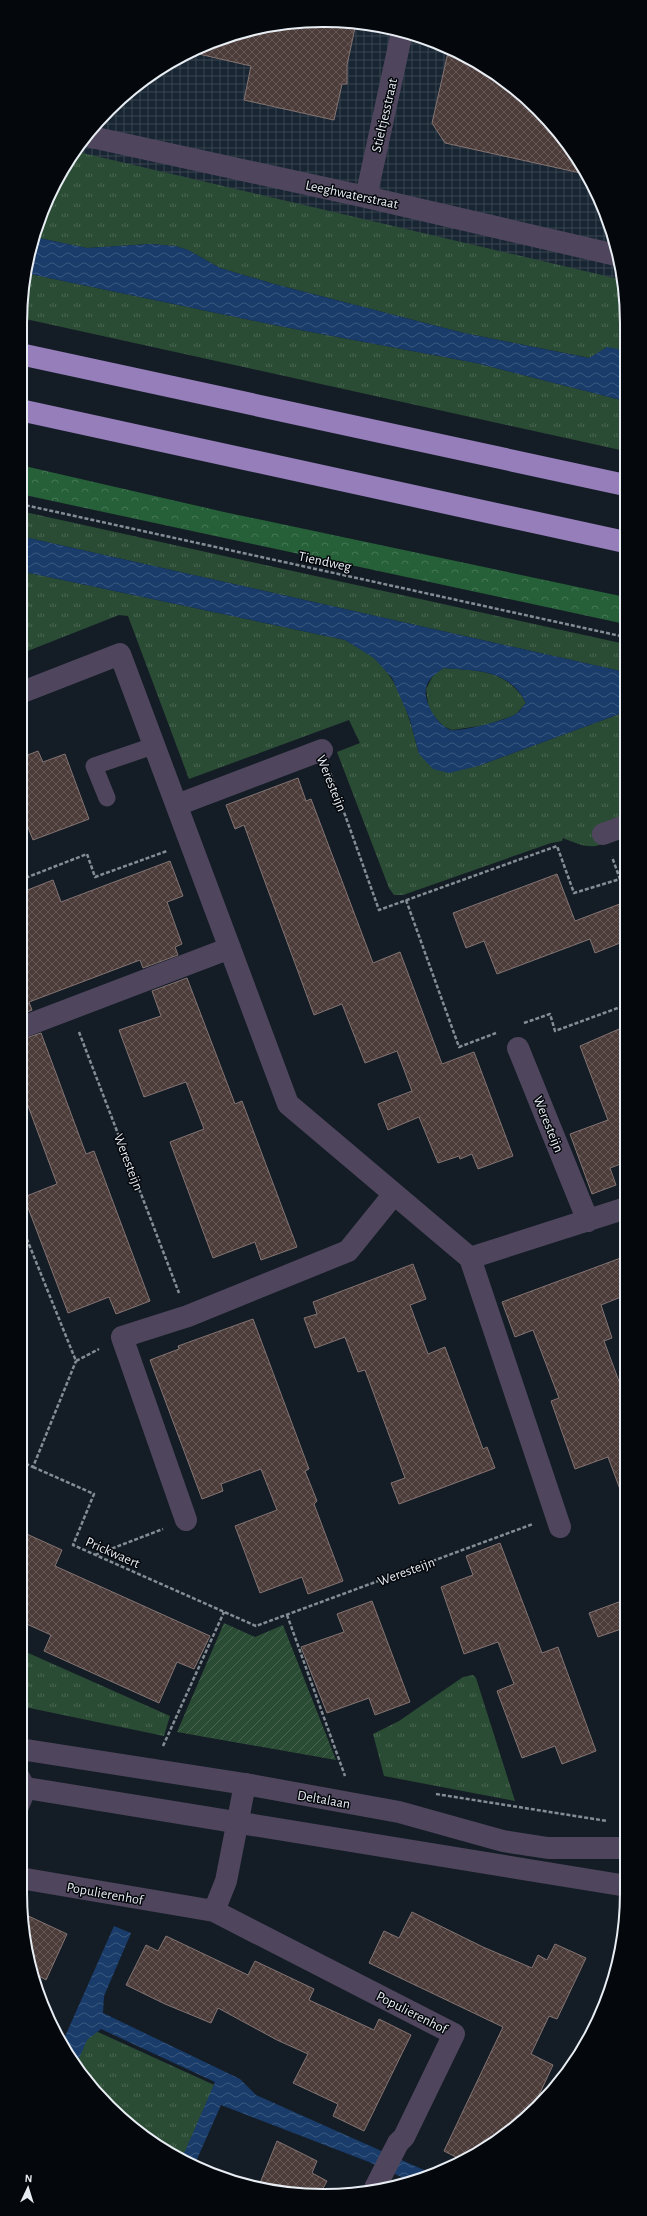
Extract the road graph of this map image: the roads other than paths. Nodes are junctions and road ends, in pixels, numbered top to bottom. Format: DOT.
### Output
graph roads {
  1 [pos="401,37"];
  2 [pos="93,137"];
  3 [pos="366,197"];
  4 [pos="611,254"];
  5 [pos="27,356"];
  6 [pos="27,412"];
  7 [pos="620,484"];
  8 [pos="620,541"];
  9 [pos="27,690"];
  10 [pos="153,746"];
  11 [pos="322,750"];
  12 [pos="107,798"];
  13 [pos="177,805"];
  14 [pos="620,828"];
  15 [pos="603,834"];
  16 [pos="230,948"];
  17 [pos="27,1025"];
  18 [pos="518,1048"];
  19 [pos="394,1194"];
  20 [pos="620,1210"];
  21 [pos="588,1221"];
  22 [pos="470,1258"];
  23 [pos="186,1520"];
  24 [pos="558,1521"];
  25 [pos="27,1749"];
  26 [pos="245,1784"];
  27 [pos="27,1790"];
  28 [pos="237,1824"];
  29 [pos="620,1848"];
  30 [pos="27,1879"];
  31 [pos="620,1885"];
  32 [pos="214,1911"];
  33 [pos="379,2183"];
  1 -- 3 [label="street, Stieltjesstraat"];
  2 -- 3 [label="street, Leeghwaterstraat"];
  3 -- 4 [label="street, Leeghwaterstraat"];
  5 -- 7 [label="highway"];
  6 -- 8 [label="highway"];
  9 -- 10 [label="street"];
  10 -- 12 [label="lane"];
  10 -- 13 [label="street"];
  11 -- 13 [label="street, Weresteijn"];
  13 -- 16 [label="street"];
  14 -- 15 [label="street"];
  16 -- 17 [label="street"];
  16 -- 19 [label="street"];
  18 -- 21 [label="street, Weresteijn"];
  19 -- 22 [label="street"];
  19 -- 23 [label="street"];
  20 -- 21 [label="street"];
  21 -- 22 [label="street"];
  22 -- 24 [label="street"];
  25 -- 26 [label="street, Deltalaan"];
  26 -- 28 [label="street"];
  26 -- 29 [label="street, Deltalaan"];
  27 -- 28 [label="street"];
  28 -- 31 [label="street"];
  28 -- 32 [label="street"];
  30 -- 32 [label="street, Populierenhof"];
  32 -- 33 [label="street, Populierenhof"];
}
